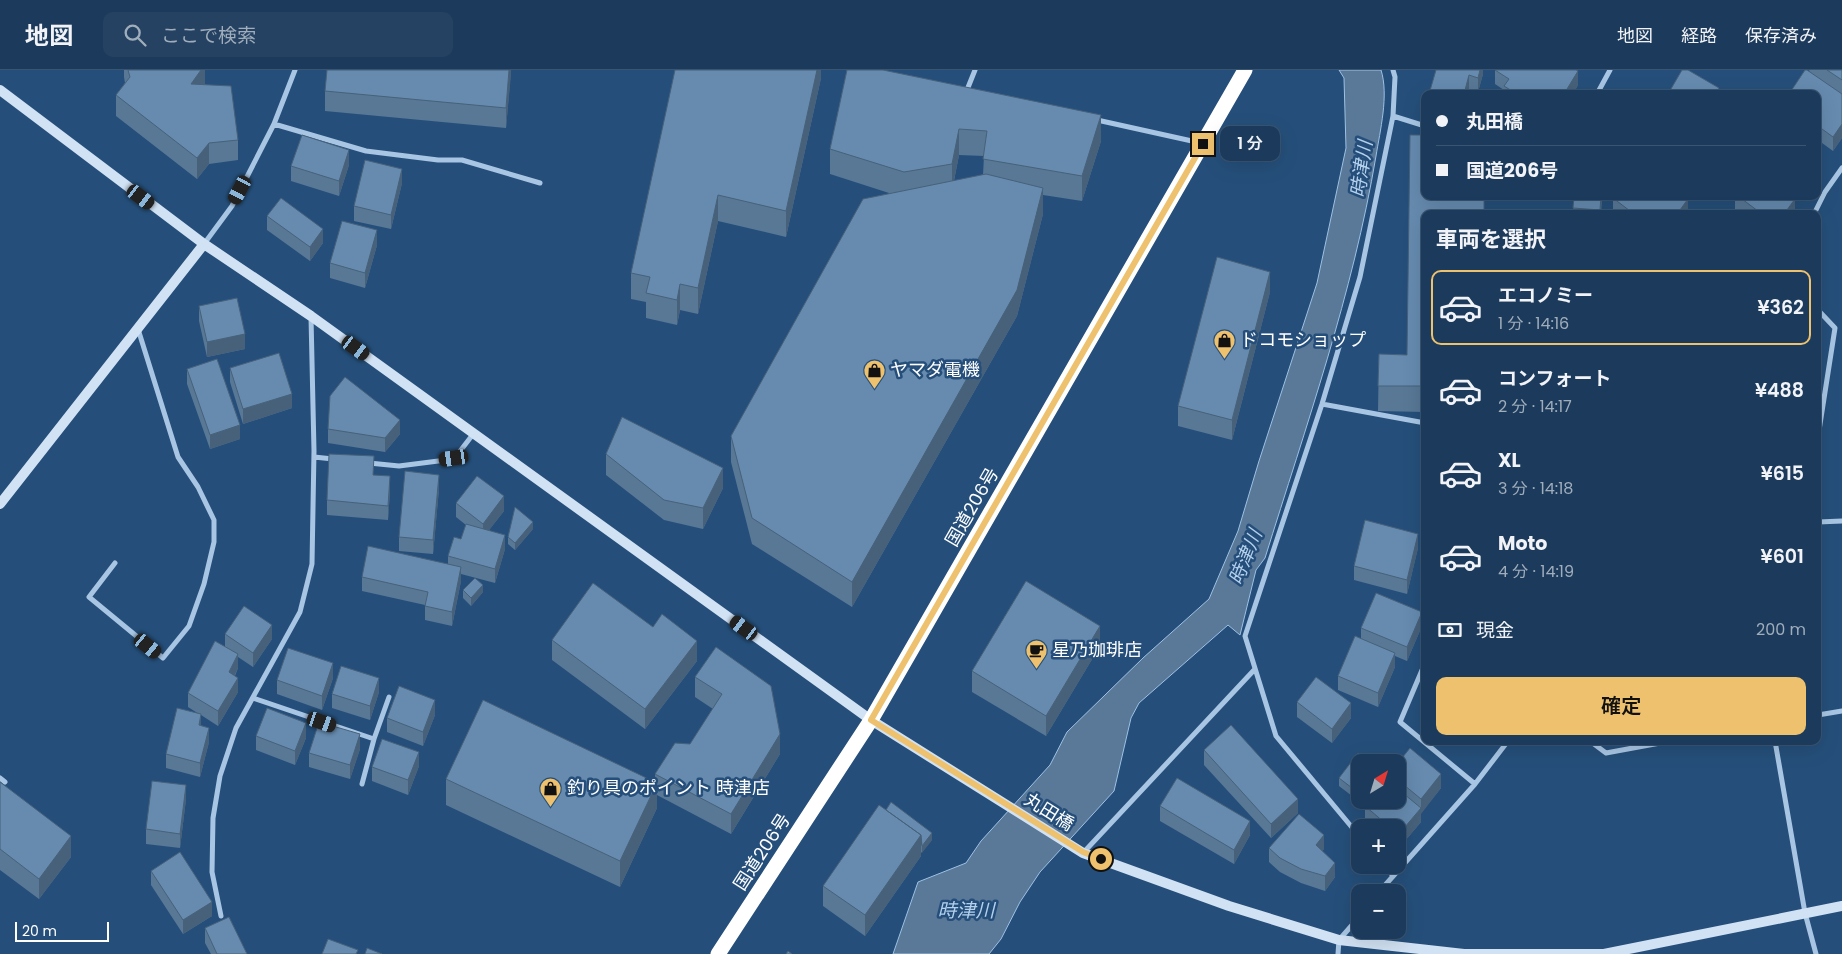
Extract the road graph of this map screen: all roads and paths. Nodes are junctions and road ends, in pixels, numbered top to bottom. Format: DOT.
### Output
graph roads {
  1 [pos="295,70"];
  2 [pos="975,70"];
  3 [pos="1245,70"];
  4 [pos="1393,70"];
  5 [pos="1610,70"];
  6 [pos="958,88"];
  7 [pos="0,90"];
  8 [pos="968,90"];
  9 [pos="1599,90"];
  10 [pos="977,93"];
  11 [pos="1393,116"];
  12 [pos="1090,118"];
  13 [pos="274,124"];
  14 [pos="1421,125"];
  15 [pos="1203,144"];
  16 [pos="1842,168"];
  17 [pos="540,183"];
  18 [pos="1821,191"];
  19 [pos="1825,192"];
  20 [pos="1821,200"];
  21 [pos="204,244"];
  22 [pos="1821,313"];
  23 [pos="311,316"];
  24 [pos="138,329"];
  25 [pos="1322,404"];
  26 [pos="1821,418"];
  27 [pos="1421,422"];
  28 [pos="474,433"];
  29 [pos="314,457"];
  30 [pos="342,460"];
  31 [pos="361,462"];
  32 [pos="0,504"];
  33 [pos="1842,521"];
  34 [pos="1821,522"];
  35 [pos="115,563"];
  36 [pos="1255,670"];
  37 [pos="1421,672"];
  38 [pos="389,697"];
  39 [pos="253,698"];
  40 [pos="1842,711"];
  41 [pos="1821,714"];
  42 [pos="871,720"];
  43 [pos="374,739"];
  44 [pos="1421,739"];
  45 [pos="1428,745"];
  46 [pos="1505,745"];
  47 [pos="1595,745"];
  48 [pos="1649,745"];
  49 [pos="1776,745"];
  50 [pos="362,784"];
  51 [pos="1475,784"];
  52 [pos="1351,826"];
  53 [pos="1083,852"];
  54 [pos="1393,876"];
  55 [pos="1386,884"];
  56 [pos="1842,906"];
  57 [pos="1805,913"];
  58 [pos="221,916"];
  59 [pos="1351,926"];
  60 [pos="1339,940"];
  61 [pos="718,954"];
  62 [pos="1338,954"];
  63 [pos="1816,954"];
  1 -- 13 [label="street"];
  2 -- 8 [label="street"];
  3 -- 15 [label="highway, 国道206号"];
  4 -- 11 [label="street"];
  5 -- 9 [label="street"];
  6 -- 8 [label="street"];
  7 -- 21 [label="street, 丸田橋"];
  8 -- 10 [label="street"];
  11 -- 14 [label="street"];
  11 -- 25 [label="street"];
  12 -- 15 [label="street"];
  13 -- 17 [label="street"];
  13 -- 21 [label="street"];
  15 -- 42 [label="highway, 国道206号"];
  16 -- 19 [label="street"];
  18 -- 19 [label="street"];
  19 -- 20 [label="street"];
  21 -- 23 [label="street, 丸田橋"];
  21 -- 24 [label="street"];
  22 -- 26 [label="street"];
  23 -- 28 [label="street, 丸田橋"];
  23 -- 29 [label="street"];
  24 -- 32 [label="street"];
  24 -- 35 [label="street"];
  25 -- 27 [label="street"];
  25 -- 36 [label="street"];
  28 -- 31 [label="street"];
  28 -- 42 [label="street, 丸田橋"];
  29 -- 30 [label="street"];
  29 -- 39 [label="street"];
  33 -- 34 [label="street"];
  36 -- 52 [label="street"];
  36 -- 53 [label="street"];
  37 -- 44 [label="street"];
  38 -- 43 [label="street"];
  39 -- 43 [label="street"];
  39 -- 58 [label="street"];
  40 -- 41 [label="street"];
  42 -- 53 [label="street, 丸田橋"];
  42 -- 61 [label="highway, 国道206号"];
  43 -- 50 [label="street"];
  45 -- 51 [label="street"];
  46 -- 51 [label="street"];
  47 -- 48 [label="street"];
  49 -- 57 [label="street"];
  51 -- 54 [label="street"];
  53 -- 60 [label="street, 丸田橋"];
  54 -- 55 [label="street"];
  56 -- 57 [label="street, 丸田橋"];
  57 -- 60 [label="street, 丸田橋"];
  57 -- 63 [label="street"];
  59 -- 60 [label="street"];
  60 -- 62 [label="street"];
}
